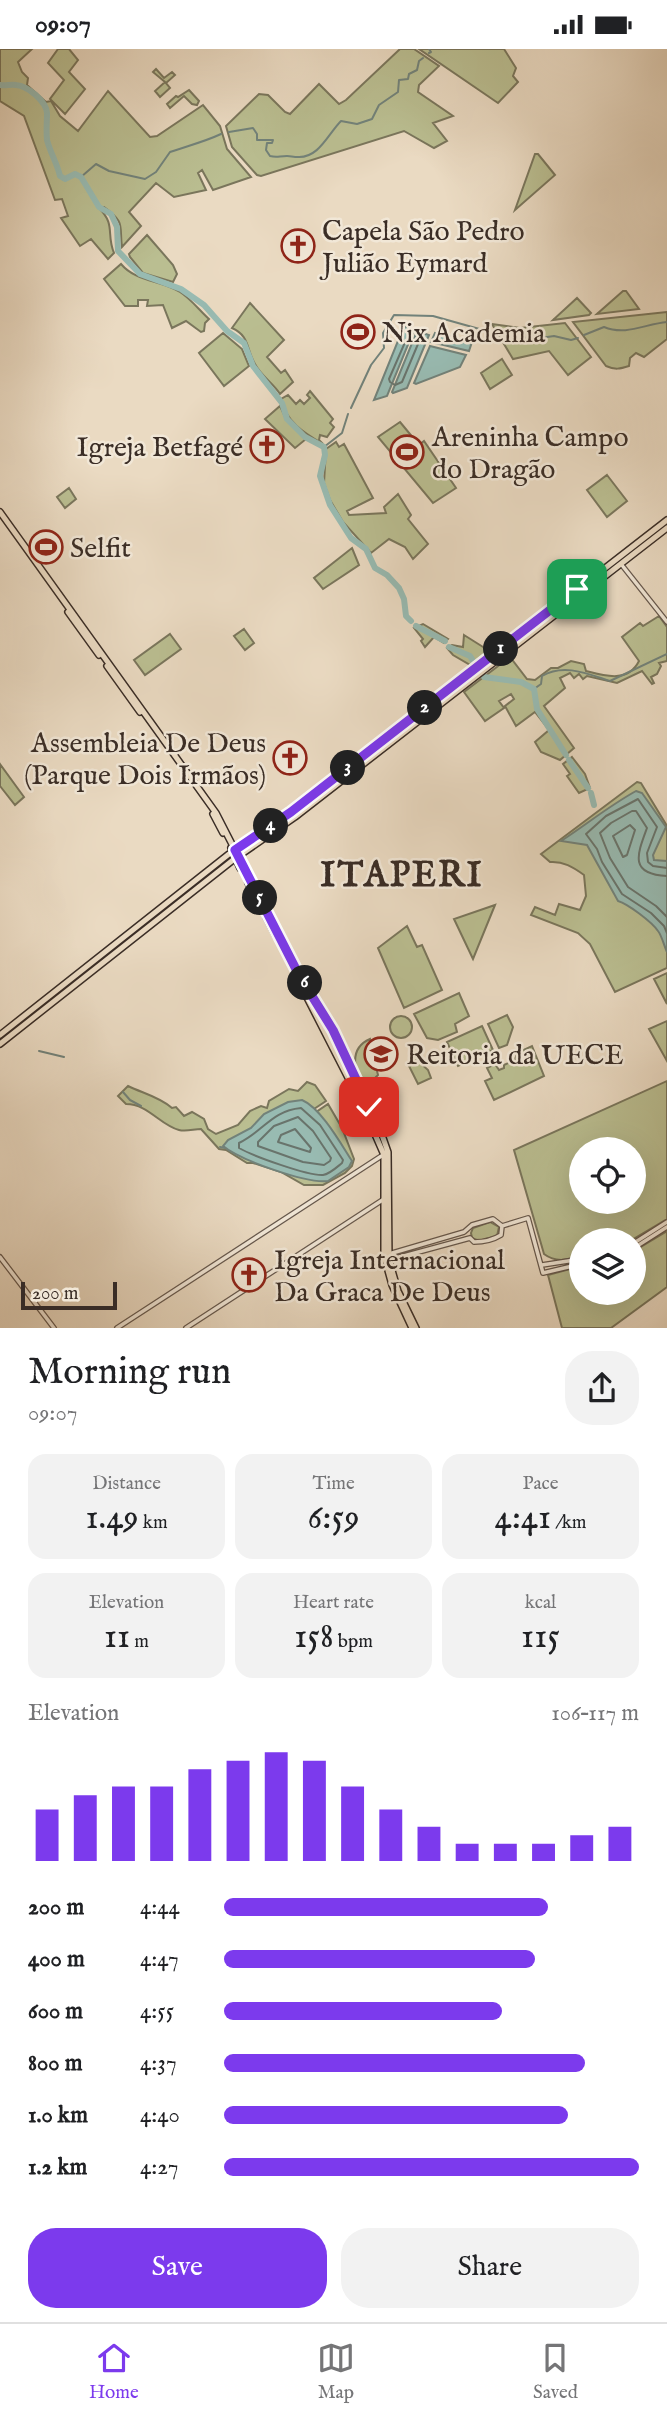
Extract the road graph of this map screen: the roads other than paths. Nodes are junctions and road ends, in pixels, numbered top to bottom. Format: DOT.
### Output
graph roads {
  1 [pos="0,512"];
  2 [pos="0,518"];
  3 [pos="667,520"];
  4 [pos="667,528"];
  5 [pos="621,564"];
  6 [pos="557,610"];
  7 [pos="667,622"];
  8 [pos="427,710"];
  9 [pos="234,851"];
  10 [pos="237,858"];
  11 [pos="322,1010"];
  12 [pos="317,1016"];
  13 [pos="0,1035"];
  14 [pos="0,1044"];
  15 [pos="335,1050"];
  16 [pos="350,1063"];
  17 [pos="386,1153"];
  18 [pos="387,1197"];
  19 [pos="667,1222"];
  20 [pos="502,1226"];
  21 [pos="667,1227"];
  22 [pos="468,1230"];
  23 [pos="646,1237"];
  24 [pos="470,1238"];
  25 [pos="646,1239"];
  26 [pos="403,1253"];
  27 [pos="0,1257"];
  28 [pos="389,1257"];
  29 [pos="569,1262"];
  30 [pos="552,1264"];
  31 [pos="541,1265"];
  32 [pos="569,1265"];
  33 [pos="554,1271"];
  34 [pos="54,1328"];
  35 [pos="117,1328"];
  36 [pos="187,1328"];
  37 [pos="414,1328"];
  1 -- 9 [label="main road"];
  2 -- 9 [label="main road"];
  3 -- 6 [label="main road"];
  4 -- 5 [label="main road"];
  5 -- 6 [label="main road"];
  5 -- 7 [label="street"];
  6 -- 8 [label="main road"];
  8 -- 9 [label="main road"];
  8 -- 10 [label="main road"];
  9 -- 10 [label="main road"];
  9 -- 13 [label="main road"];
  10 -- 11 [label="main road"];
  10 -- 12 [label="main road"];
  10 -- 14 [label="main road"];
  11 -- 12 [label="main road"];
  11 -- 16 [label="main road"];
  12 -- 15 [label="main road"];
  15 -- 16 [label="main road"];
  15 -- 17 [label="main road"];
  16 -- 17 [label="main road"];
  17 -- 18 [label="main road"];
  17 -- 35 [label="street"];
  18 -- 28 [label="main road"];
  18 -- 36 [label="street"];
  18 -- 37 [label="main road"];
  19 -- 23 [label="street"];
  20 -- 22 [label="street"];
  20 -- 24 [label="street"];
  20 -- 31 [label="street"];
  21 -- 25 [label="street"];
  22 -- 24 [label="street"];
  22 -- 26 [label="street"];
  24 -- 26 [label="street"];
  26 -- 28 [label="street"];
  27 -- 34 [label="street"];
  28 -- 37 [label="main road"];
  29 -- 30 [label="street"];
  30 -- 31 [label="street"];
  30 -- 33 [label="street"];
  31 -- 33 [label="street"];
  32 -- 33 [label="street"];
}
